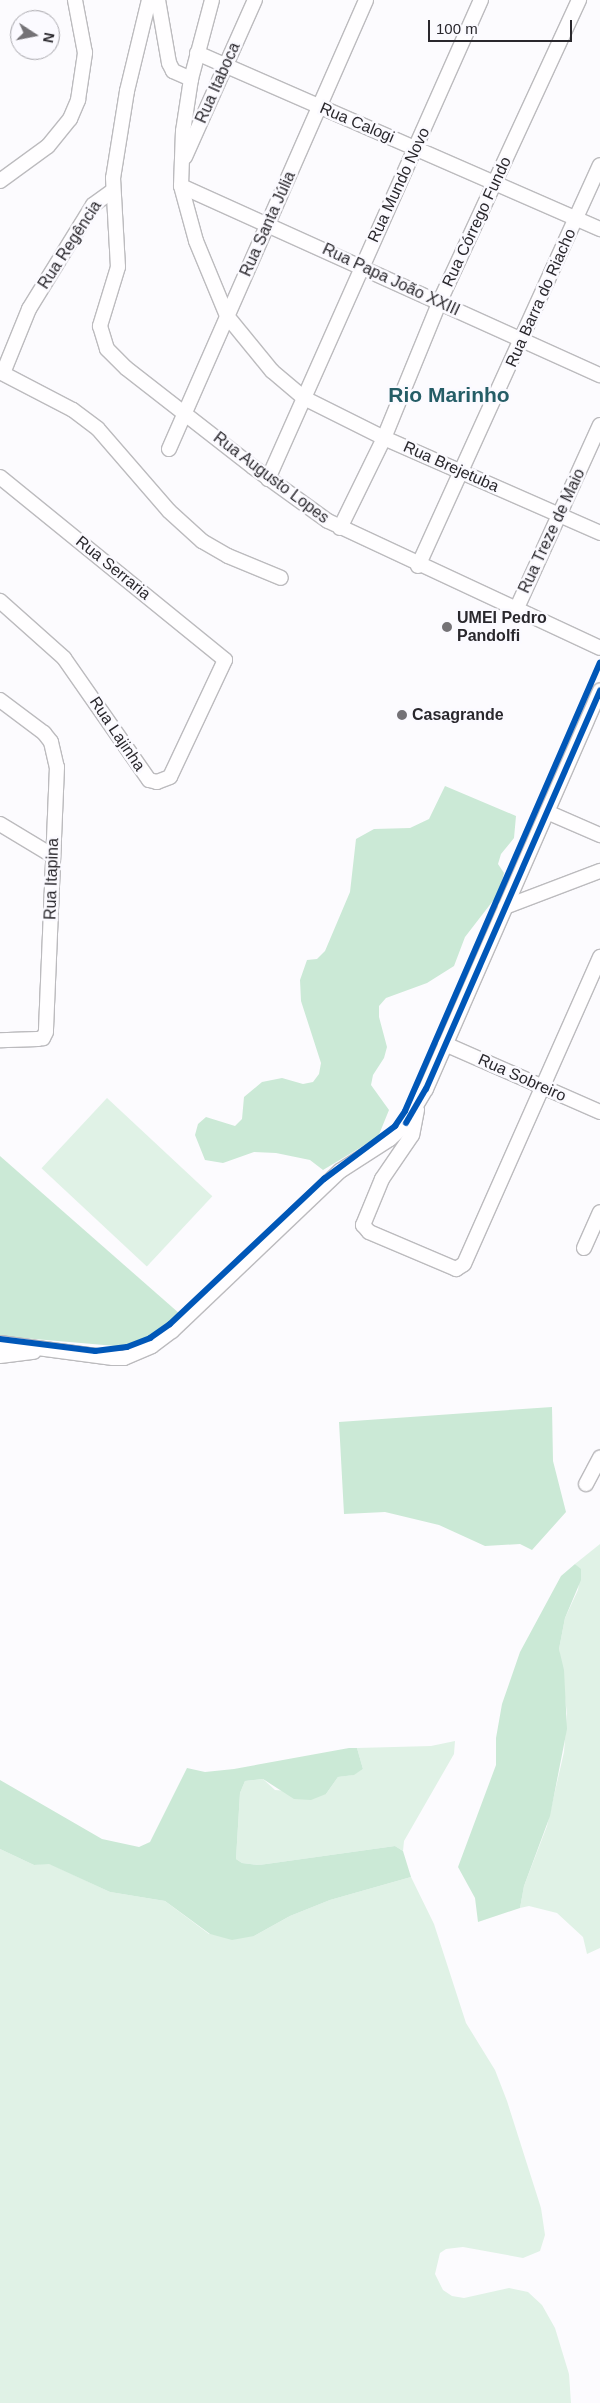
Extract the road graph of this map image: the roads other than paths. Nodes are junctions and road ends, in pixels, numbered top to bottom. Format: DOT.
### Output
graph roads {
  1 [pos="75,0"];
  2 [pos="148,0"];
  3 [pos="158,0"];
  4 [pos="212,0"];
  5 [pos="255,0"];
  6 [pos="366,0"];
  7 [pos="481,0"];
  8 [pos="579,0"];
  9 [pos="197,53"];
  10 [pos="225,65"];
  11 [pos="191,79"];
  12 [pos="319,106"];
  13 [pos="417,149"];
  14 [pos="600,165"];
  15 [pos="181,167"];
  16 [pos="0,182"];
  17 [pos="496,183"];
  18 [pos="181,186"];
  19 [pos="112,191"];
  20 [pos="577,218"];
  21 [pos="269,224"];
  22 [pos="600,229"];
  23 [pos="361,267"];
  24 [pos="439,303"];
  25 [pos="228,316"];
  26 [pos="521,340"];
  27 [pos="1,372"];
  28 [pos="600,376"];
  29 [pos="304,398"];
  30 [pos="187,414"];
  31 [pos="600,425"];
  32 [pos="384,438"];
  33 [pos="170,449"];
  34 [pos="462,472"];
  35 [pos="0,477"];
  36 [pos="268,479"];
  37 [pos="559,514"];
  38 [pos="340,528"];
  39 [pos="600,533"];
  40 [pos="418,566"];
  41 [pos="281,578"];
  42 [pos="0,601"];
  43 [pos="516,610"];
  44 [pos="600,648"];
  45 [pos="225,660"];
  46 [pos="600,690"];
  47 [pos="0,700"];
  48 [pos="547,812"];
  49 [pos="0,824"];
  50 [pos="600,835"];
  51 [pos="53,856"];
  52 [pos="600,872"];
  53 [pos="505,907"];
  54 [pos="600,957"];
  55 [pos="0,1040"];
  56 [pos="445,1044"];
  57 [pos="543,1087"];
  58 [pos="417,1106"];
  59 [pos="600,1112"];
  60 [pos="600,1212"];
  61 [pos="584,1248"];
  62 [pos="0,1343"];
  63 [pos="68,1351"];
  64 [pos="0,1356"];
  65 [pos="600,1458"];
  66 [pos="586,1484"];
  1 -- 16 [label="street"];
  2 -- 19 [label="street, Rua Regência"];
  3 -- 11 [label="street"];
  4 -- 9 [label="street, Rua Brejetuba"];
  5 -- 10 [label="street, Rua Itaboca"];
  6 -- 12 [label="street, Rua Santa Júlia"];
  7 -- 13 [label="street, Rua Mundo Novo"];
  8 -- 17 [label="street, Rua Córrego Fundo"];
  9 -- 10 [label="street, Rua Calogi"];
  9 -- 11 [label="street, Rua Brejetuba"];
  10 -- 12 [label="street, Rua Calogi"];
  10 -- 15 [label="street, Rua Itaboca"];
  11 -- 15 [label="street, Rua Brejetuba"];
  12 -- 13 [label="street, Rua Calogi"];
  12 -- 21 [label="street, Rua Santa Júlia"];
  13 -- 17 [label="street, Rua Calogi"];
  13 -- 23 [label="street, Rua Mundo Novo"];
  14 -- 20 [label="street, Rua Barra do Riacho"];
  15 -- 18 [label="street, Rua Brejetuba"];
  17 -- 20 [label="street, Rua Calogi"];
  17 -- 24 [label="street, Rua Córrego Fundo"];
  18 -- 21 [label="street, Rua Papa João XXIII"];
  18 -- 25 [label="street, Rua Brejetuba"];
  19 -- 27 [label="street, Rua Regência"];
  19 -- 30 [label="street, Rua Augusto Lopes"];
  20 -- 22 [label="street, Rua Calogi"];
  20 -- 26 [label="street, Rua Barra do Riacho"];
  21 -- 23 [label="street, Rua Papa João XXIII"];
  21 -- 25 [label="street, Rua Santa Júlia"];
  23 -- 24 [label="street, Rua Papa João XXIII"];
  23 -- 29 [label="street, Rua Mundo Novo"];
  24 -- 26 [label="street, Rua Papa João XXIII"];
  24 -- 32 [label="street, Rua Córrego Fundo"];
  25 -- 29 [label="street, Rua Brejetuba"];
  25 -- 30 [label="street, Rua Santa Júlia"];
  26 -- 28 [label="street, Rua Papa João XXIII"];
  26 -- 34 [label="street, Rua Barra do Riacho"];
  27 -- 41 [label="street"];
  29 -- 32 [label="street, Rua Brejetuba"];
  29 -- 36 [label="street, Rua Mundo Novo"];
  30 -- 33 [label="street, Rua Santa Júlia"];
  30 -- 36 [label="street, Rua Augusto Lopes"];
  31 -- 37 [label="street, Rua Treze de Maio"];
  32 -- 34 [label="street, Rua Brejetuba"];
  32 -- 38 [label="street, Rua Córrego Fundo"];
  34 -- 37 [label="street, Rua Brejetuba"];
  34 -- 40 [label="street, Rua Barra do Riacho"];
  35 -- 45 [label="street, Rua Serraria"];
  36 -- 38 [label="street, Rua Augusto Lopes"];
  37 -- 39 [label="street, Rua Brejetuba"];
  37 -- 43 [label="street, Rua Treze de Maio"];
  38 -- 40 [label="street, Rua Augusto Lopes"];
  40 -- 43 [label="street, Rua Augusto Lopes"];
  42 -- 45 [label="street, Rua Lajinha"];
  43 -- 44 [label="street, Rua Augusto Lopes"];
  46 -- 48 [label="street"];
  47 -- 51 [label="street, Rua Itapina"];
  48 -- 50 [label="street"];
  48 -- 53 [label="street"];
  49 -- 51 [label="street"];
  51 -- 55 [label="street, Rua Itapina"];
  52 -- 53 [label="street"];
  53 -- 56 [label="street"];
  54 -- 57 [label="street"];
  56 -- 57 [label="street, Rua Sobreiro"];
  56 -- 58 [label="street"];
  57 -- 58 [label="street"];
  57 -- 59 [label="street, Rua Sobreiro"];
  58 -- 63 [label="street"];
  60 -- 61 [label="street"];
  62 -- 63 [label="street"];
  63 -- 64 [label="street"];
  65 -- 66 [label="street"];
}
